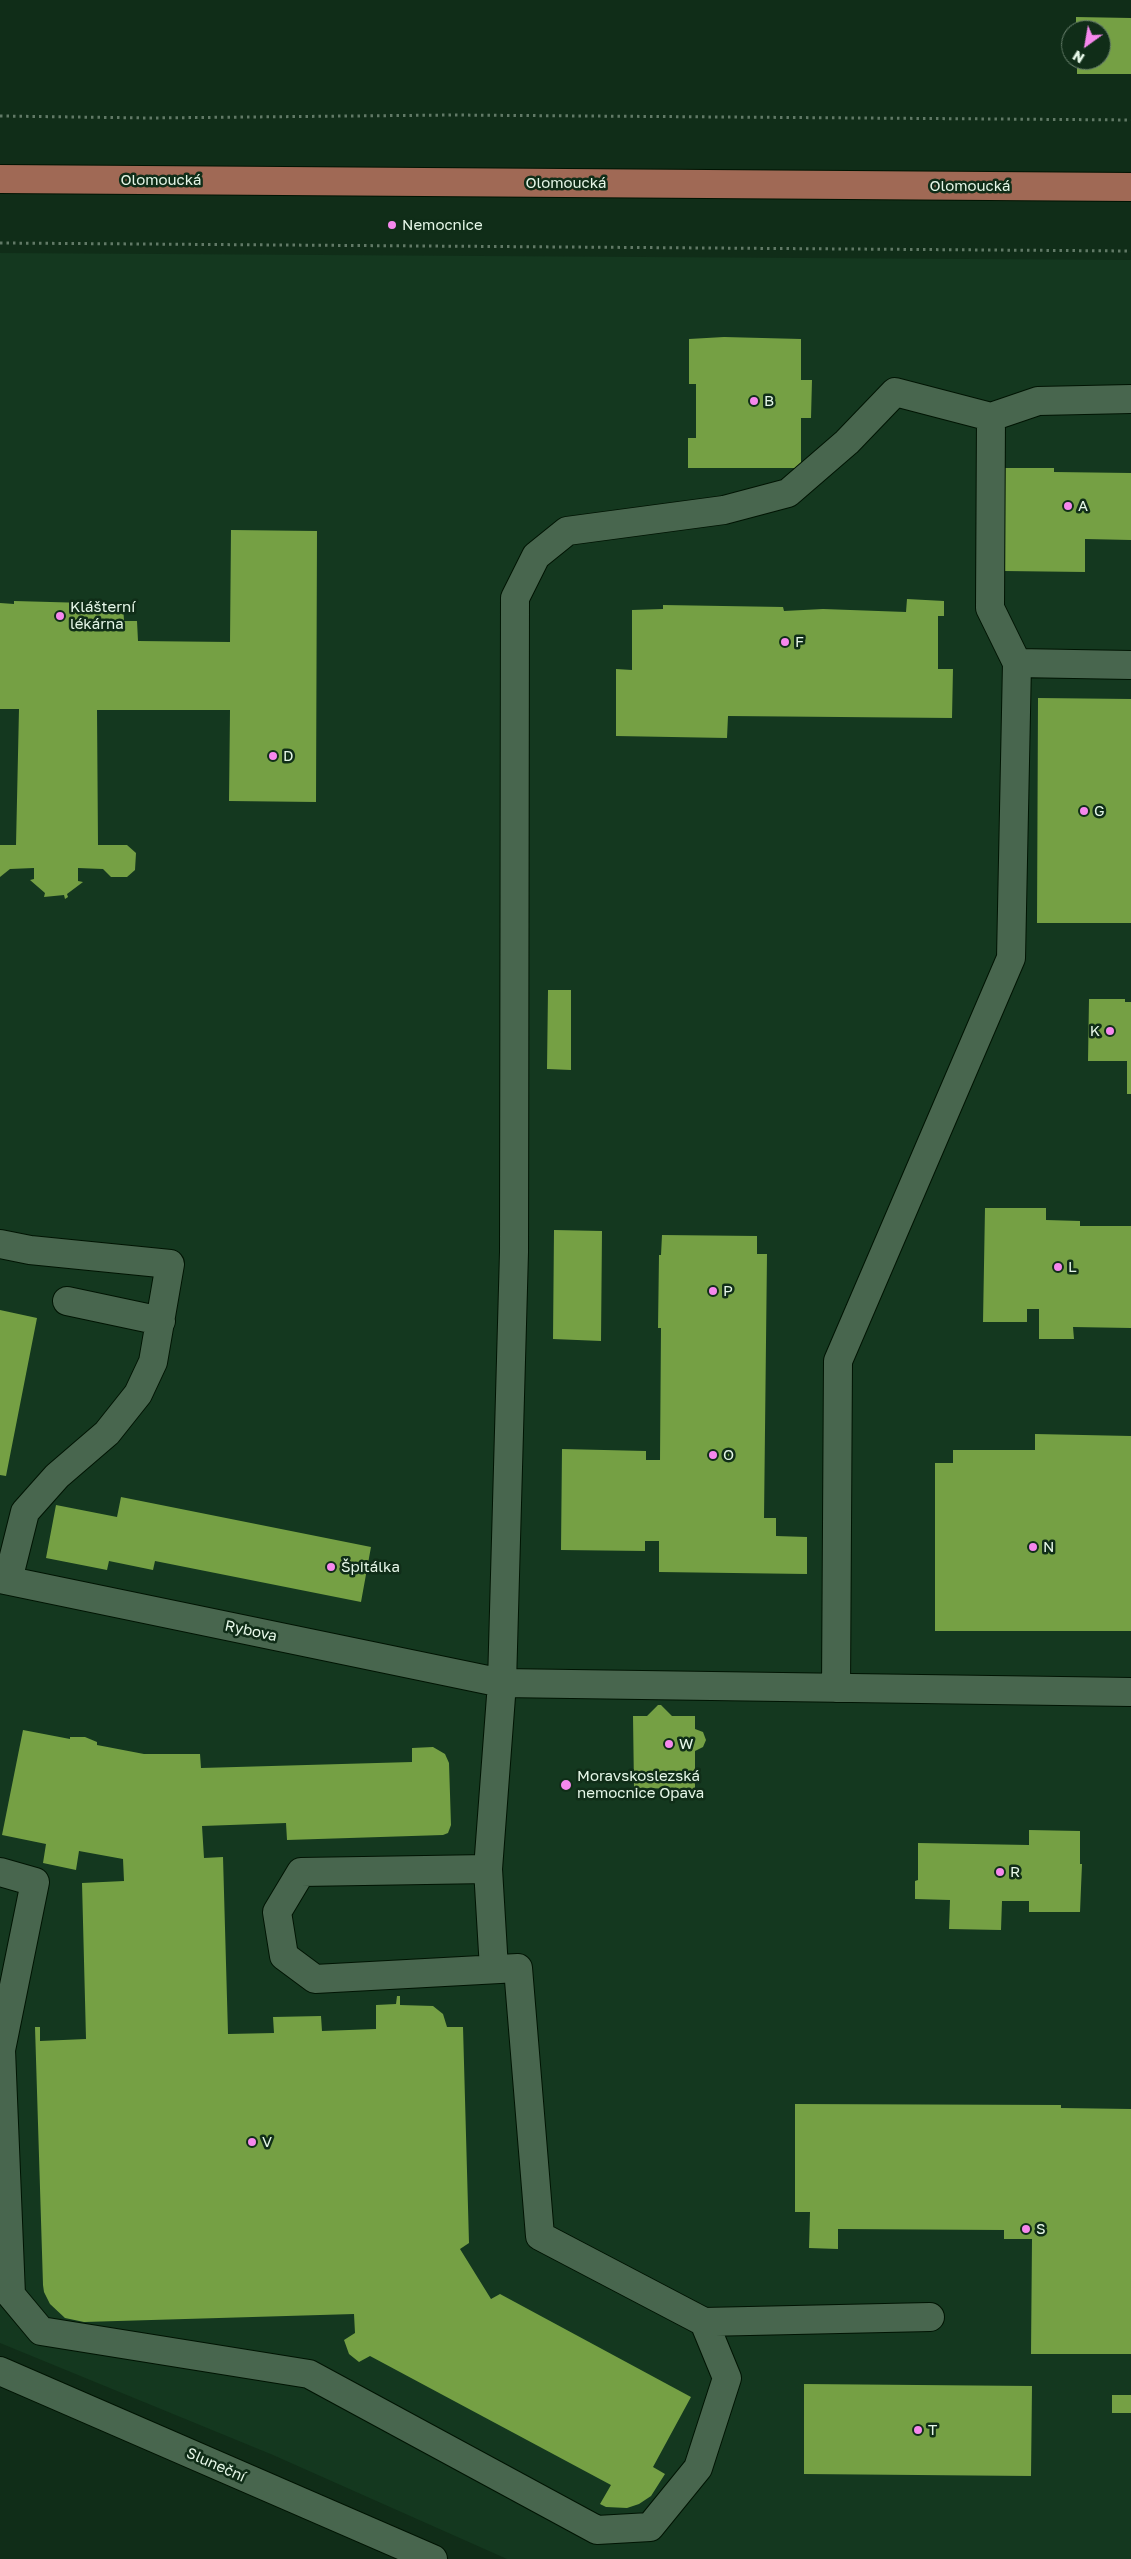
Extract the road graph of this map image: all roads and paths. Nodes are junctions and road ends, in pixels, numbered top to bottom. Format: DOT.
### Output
graph roads {
  1 [pos="0,116"];
  2 [pos="1131,120"];
  3 [pos="0,179"];
  4 [pos="1131,187"];
  5 [pos="0,243"];
  6 [pos="1131,252"];
  7 [pos="1131,399"];
  8 [pos="991,417"];
  9 [pos="1018,663"];
  10 [pos="1131,665"];
  11 [pos="0,1244"];
  12 [pos="67,1300"];
  13 [pos="161,1321"];
  14 [pos="4,1579"];
  15 [pos="502,1683"];
  16 [pos="836,1688"];
  17 [pos="1131,1692"];
  18 [pos="488,1869"];
  19 [pos="0,1872"];
  20 [pos="494,1969"];
  21 [pos="1,2049"];
  22 [pos="930,2317"];
  23 [pos="704,2322"];
  24 [pos="0,2371"];
  25 [pos="432,2559"];
  1 -- 2 [label="path"];
  3 -- 4 [label="main road, Olomoucká"];
  5 -- 6 [label="path"];
  7 -- 8 [label="street"];
  8 -- 9 [label="street"];
  8 -- 15 [label="street"];
  9 -- 10 [label="street"];
  9 -- 16 [label="street"];
  11 -- 13 [label="street"];
  12 -- 13 [label="street"];
  13 -- 14 [label="street"];
  14 -- 15 [label="street, Rybova"];
  15 -- 16 [label="street, Rybova"];
  15 -- 18 [label="street"];
  16 -- 17 [label="street, Rybova"];
  18 -- 20 [label="street"];
  18 -- 20 [label="street"];
  19 -- 21 [label="street"];
  20 -- 23 [label="street"];
  21 -- 23 [label="street"];
  22 -- 23 [label="street"];
  24 -- 25 [label="street, Sluneční"];
}
